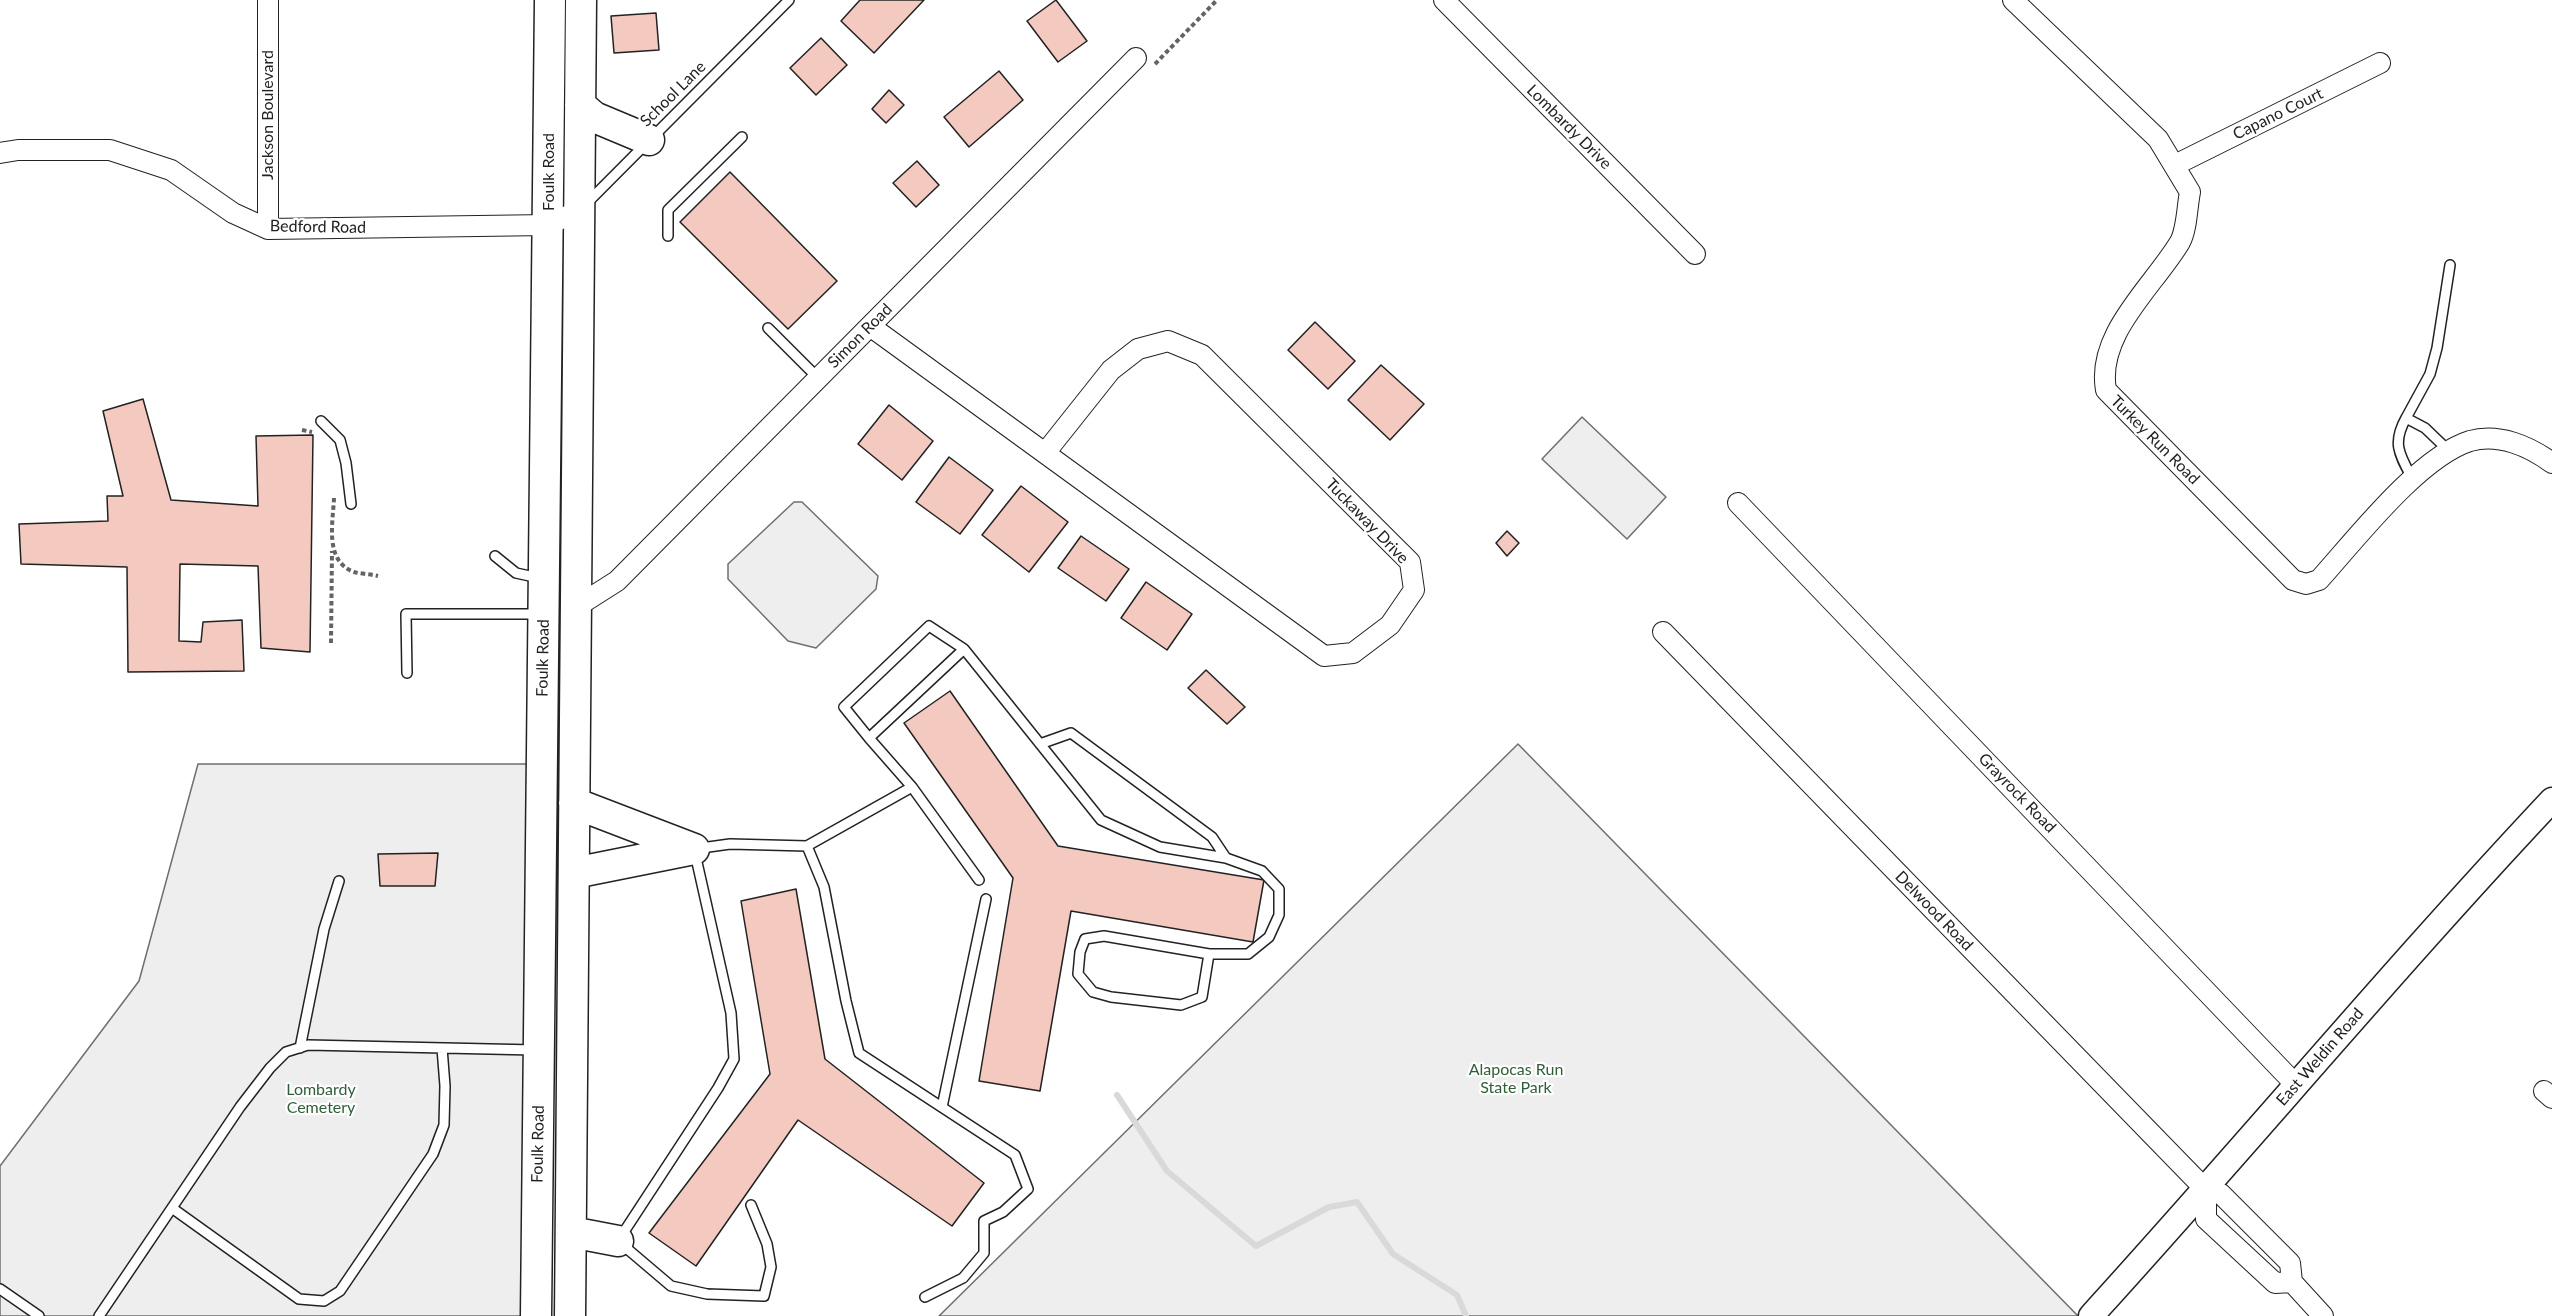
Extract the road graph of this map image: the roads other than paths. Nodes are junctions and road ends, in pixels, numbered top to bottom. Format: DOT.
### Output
graph roads {
  1 [pos="268,0"];
  2 [pos="550,0"];
  3 [pos="581,0"];
  4 [pos="789,0"];
  5 [pos="1444,0"];
  6 [pos="2013,0"];
  7 [pos="1144,62"];
  8 [pos="2380,63"];
  9 [pos="580,105"];
  10 [pos="742,137"];
  11 [pos="649,140"];
  12 [pos="0,153"];
  13 [pos="2175,165"];
  14 [pos="580,210"];
  15 [pos="548,225"];
  16 [pos="268,229"];
  17 [pos="668,236"];
  18 [pos="1695,254"];
  19 [pos="2450,266"];
  20 [pos="870,326"];
  21 [pos="768,328"];
  22 [pos="818,378"];
  23 [pos="2406,417"];
  24 [pos="321,421"];
  25 [pos="2449,452"];
  26 [pos="1045,453"];
  27 [pos="2552,463"];
  28 [pos="2412,478"];
  29 [pos="1738,503"];
  30 [pos="351,504"];
  31 [pos="495,556"];
  32 [pos="544,579"];
  33 [pos="576,607"];
  34 [pos="544,614"];
  35 [pos="1663,632"];
  36 [pos="964,649"];
  37 [pos="407,673"];
  38 [pos="869,738"];
  39 [pos="1040,744"];
  40 [pos="912,787"];
  41 [pos="2552,800"];
  42 [pos="574,803"];
  43 [pos="807,846"];
  44 [pos="694,849"];
  45 [pos="1226,858"];
  46 [pos="574,873"];
  47 [pos="979,880"];
  48 [pos="339,881"];
  49 [pos="986,900"];
  50 [pos="1209,954"];
  51 [pos="300,1048"];
  52 [pos="442,1048"];
  53 [pos="539,1050"];
  54 [pos="571,1050"];
  55 [pos="2295,1084"];
  56 [pos="942,1107"];
  57 [pos="2206,1190"];
  58 [pos="751,1205"];
  59 [pos="172,1208"];
  60 [pos="571,1232"];
  61 [pos="618,1241"];
  62 [pos="2292,1282"];
  63 [pos="0,1289"];
  64 [pos="925,1297"];
  65 [pos="39,1316"];
  66 [pos="99,1316"];
  67 [pos="536,1316"];
  68 [pos="570,1316"];
  69 [pos="2091,1316"];
  70 [pos="2323,1316"];
  1 -- 16 [label="street, Jackson Boulevard"];
  2 -- 15 [label="main road, Foulk Road"];
  3 -- 9 [label="main road, Foulk Road"];
  4 -- 11 [label="lane, School Lane"];
  5 -- 18 [label="street, Lombardy Drive"];
  6 -- 13 [label="street, Turkey Run Road"];
  7 -- 20 [label="street, Simon Road"];
  8 -- 13 [label="street, Capano Court"];
  9 -- 11 [label="main road"];
  9 -- 14 [label="main road, Foulk Road"];
  10 -- 17 [label="lane"];
  11 -- 14 [label="lane, School Lane"];
  12 -- 16 [label="street, Bedford Road"];
  13 -- 28 [label="street, Turkey Run Road"];
  14 -- 15 [label="street, Bedford Road"];
  14 -- 33 [label="main road, Foulk Road"];
  15 -- 16 [label="street, Bedford Road"];
  15 -- 32 [label="main road, Foulk Road"];
  19 -- 23 [label="lane"];
  20 -- 22 [label="street, Simon Road"];
  20 -- 26 [label="street, Tuckaway Drive"];
  21 -- 22 [label="lane"];
  22 -- 33 [label="street, Simon Road"];
  23 -- 25 [label="lane"];
  23 -- 28 [label="lane"];
  24 -- 30 [label="lane"];
  25 -- 27 [label="street, Turkey Run Road"];
  25 -- 28 [label="street, Turkey Run Road"];
  26 -- 26 [label="street, Tuckaway Drive"];
  29 -- 55 [label="street, Grayrock Road"];
  31 -- 32 [label="lane"];
  32 -- 34 [label="main road, Foulk Road"];
  33 -- 42 [label="main road, Foulk Road"];
  34 -- 37 [label="lane"];
  34 -- 53 [label="main road, Foulk Road"];
  35 -- 57 [label="street, Delwood Road"];
  36 -- 38 [label="lane"];
  36 -- 38 [label="lane"];
  36 -- 39 [label="lane"];
  38 -- 40 [label="lane"];
  39 -- 45 [label="lane"];
  39 -- 45 [label="lane"];
  40 -- 43 [label="lane"];
  40 -- 47 [label="lane"];
  41 -- 55 [label="street, East Weldin Road"];
  42 -- 44 [label="main road"];
  42 -- 46 [label="main road, Foulk Road"];
  43 -- 44 [label="lane"];
  43 -- 56 [label="lane"];
  44 -- 46 [label="main road"];
  44 -- 61 [label="lane"];
  45 -- 50 [label="lane"];
  46 -- 54 [label="main road, Foulk Road"];
  48 -- 51 [label="lane"];
  49 -- 56 [label="lane"];
  50 -- 50 [label="lane"];
  51 -- 52 [label="lane"];
  51 -- 59 [label="lane"];
  52 -- 53 [label="lane"];
  52 -- 59 [label="lane"];
  53 -- 54 [label="street"];
  53 -- 67 [label="main road, Foulk Road"];
  54 -- 60 [label="main road, Foulk Road"];
  55 -- 57 [label="street, East Weldin Road"];
  56 -- 64 [label="lane"];
  57 -- 62 [label="street, Delwood Road"];
  57 -- 62 [label="street"];
  57 -- 69 [label="street, East Weldin Road"];
  58 -- 61 [label="lane"];
  59 -- 66 [label="lane"];
  60 -- 61 [label="main road"];
  60 -- 68 [label="main road, Foulk Road"];
  62 -- 70 [label="street"];
  63 -- 65 [label="lane"];
}
